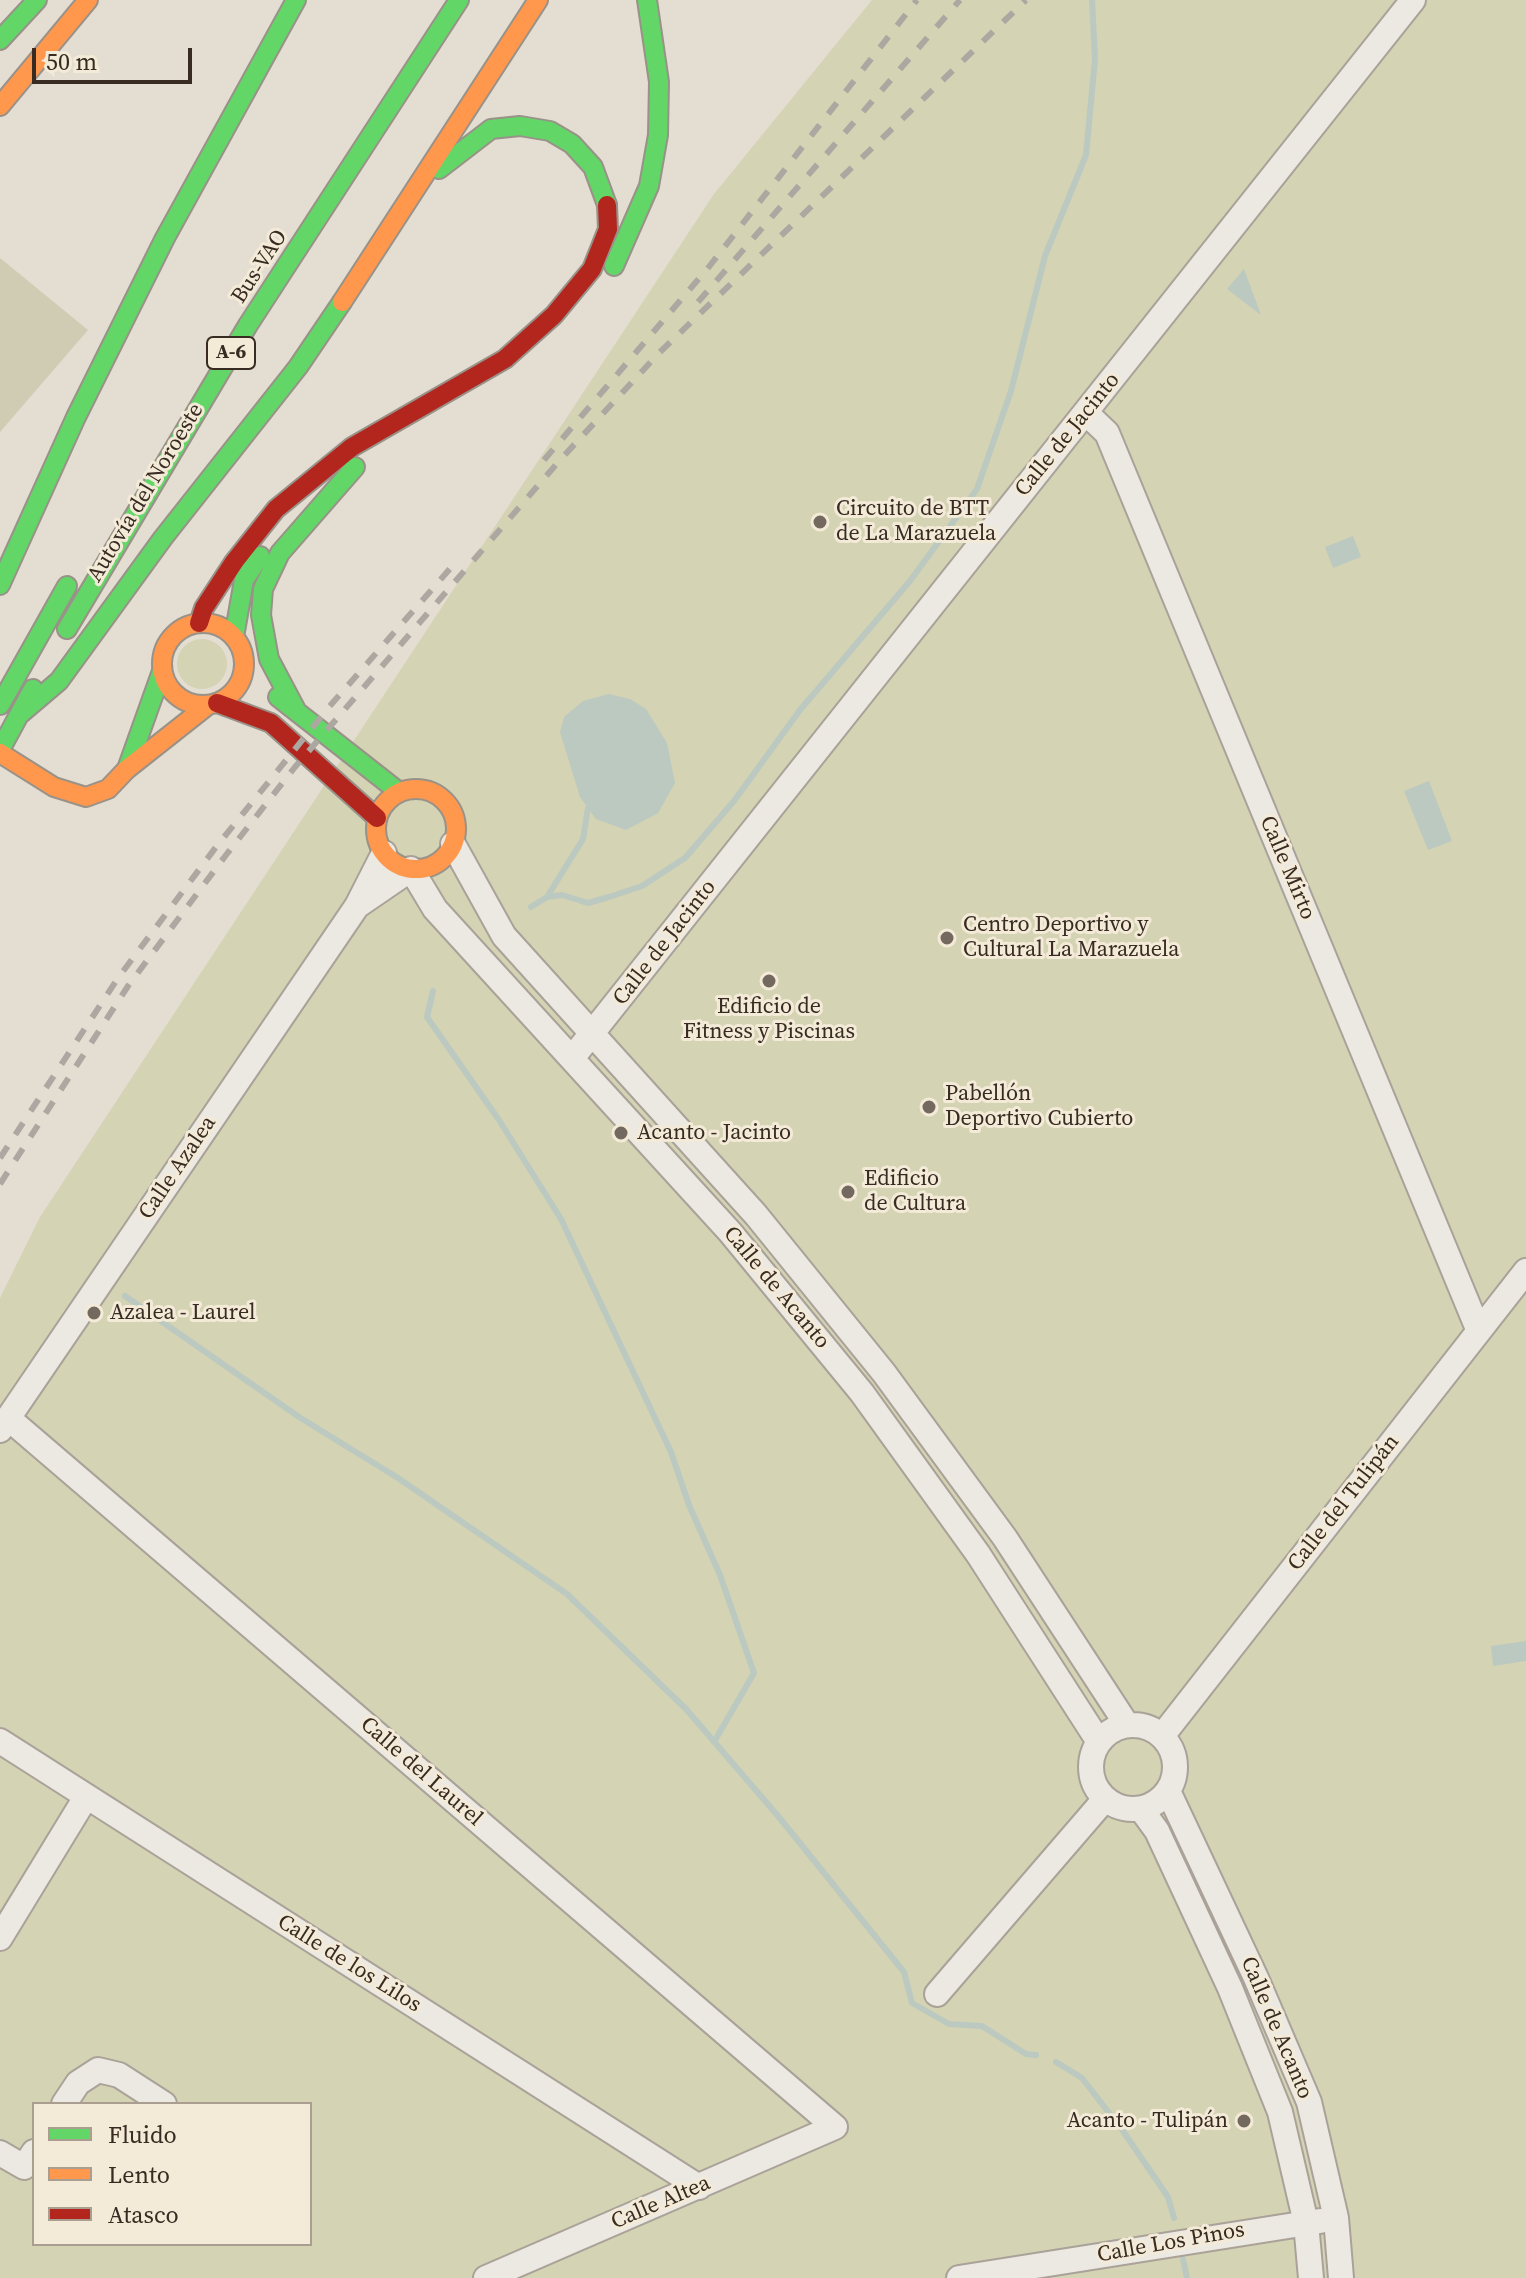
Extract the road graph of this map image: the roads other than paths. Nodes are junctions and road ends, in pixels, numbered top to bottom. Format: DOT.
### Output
graph roads {
  1 [pos="37,0"];
  2 [pos="88,0"];
  3 [pos="296,0"];
  4 [pos="459,0"];
  5 [pos="538,0"];
  6 [pos="647,0"];
  7 [pos="1413,0"];
  8 [pos="0,40"];
  9 [pos="0,106"];
  10 [pos="420,187"];
  11 [pos="1086,413"];
  12 [pos="355,467"];
  13 [pos="79,565"];
  14 [pos="0,585"];
  15 [pos="199,623"];
  16 [pos="234,637"];
  17 [pos="244,662"];
  18 [pos="162,671"];
  19 [pos="0,704"];
  20 [pos="213,704"];
  21 [pos="296,710"];
  22 [pos="19,715"];
  23 [pos="0,752"];
  24 [pos="127,769"];
  25 [pos="399,792"];
  26 [pos="377,818"];
  27 [pos="453,844"];
  28 [pos="384,853"];
  29 [pos="411,869"];
  30 [pos="357,906"];
  31 [pos="593,1034"];
  32 [pos="573,1057"];
  33 [pos="1526,1271"];
  34 [pos="1478,1329"];
  35 [pos="4,1424"];
  36 [pos="1127,1725"];
  37 [pos="1162,1736"];
  38 [pos="0,1741"];
  39 [pos="1099,1742"];
  40 [pos="1168,1791"];
  41 [pos="86,1797"];
  42 [pos="1105,1799"];
  43 [pos="1141,1809"];
  44 [pos="0,1938"];
  45 [pos="937,1994"];
  46 [pos="65,2102"];
  47 [pos="161,2102"];
  48 [pos="835,2127"];
  49 [pos="0,2153"];
  50 [pos="29,2159"];
  51 [pos="699,2187"];
  52 [pos="1336,2218"];
  53 [pos="1306,2223"];
  54 [pos="486,2278"];
  55 [pos="959,2278"];
  56 [pos="1311,2278"];
  57 [pos="1341,2278"];
  1 -- 8 [label="main road"];
  2 -- 9 [label="main road"];
  3 -- 14 [label="main road"];
  4 -- 22 [label="main road, Autovía del Noroeste / A-6"];
  5 -- 10 [label="main road"];
  6 -- 12 [label="main road"];
  7 -- 11 [label="street, Calle de Jacinto"];
  10 -- 15 [label="main road"];
  10 -- 22 [label="main road"];
  11 -- 31 [label="street, Calle de Jacinto"];
  11 -- 34 [label="street, Calle Mirto"];
  12 -- 16 [label="main road"];
  12 -- 21 [label="main road"];
  13 -- 19 [label="main road"];
  15 -- 16 [label="main road"];
  15 -- 18 [label="main road"];
  16 -- 17 [label="main road"];
  17 -- 20 [label="main road"];
  17 -- 21 [label="main road"];
  18 -- 20 [label="main road"];
  18 -- 24 [label="main road"];
  20 -- 24 [label="main road"];
  20 -- 26 [label="main road"];
  21 -- 25 [label="main road"];
  22 -- 23 [label="main road, Autovía del Noroeste / A-6"];
  23 -- 24 [label="main road"];
  25 -- 26 [label="main road"];
  25 -- 27 [label="main road"];
  26 -- 28 [label="main road"];
  27 -- 29 [label="main road"];
  27 -- 31 [label="street, Calle de Acanto"];
  28 -- 29 [label="main road"];
  28 -- 30 [label="street, Calle Azalea"];
  29 -- 30 [label="street, Calle Azalea"];
  29 -- 32 [label="street, Calle de Acanto"];
  30 -- 35 [label="street, Calle Azalea"];
  31 -- 32 [label="street, Calle de Jacinto"];
  31 -- 36 [label="street, Calle de Acanto"];
  32 -- 39 [label="street, Calle de Acanto"];
  33 -- 34 [label="street, Calle del Tulipán"];
  34 -- 37 [label="street, Calle del Tulipán"];
  35 -- 48 [label="street, Calle del Laurel"];
  36 -- 37 [label="street"];
  36 -- 39 [label="street"];
  37 -- 40 [label="street"];
  38 -- 41 [label="street, Calle de los Lilos"];
  39 -- 42 [label="street"];
  40 -- 43 [label="street"];
  40 -- 52 [label="street, Calle de Acanto"];
  41 -- 44 [label="street"];
  41 -- 51 [label="street, Calle de los Lilos"];
  42 -- 43 [label="street"];
  42 -- 45 [label="street"];
  43 -- 53 [label="street, Calle de Acanto"];
  46 -- 47 [label="street"];
  48 -- 51 [label="street, Calle Altea"];
  49 -- 50 [label="street"];
  51 -- 54 [label="street, Calle Altea"];
  52 -- 53 [label="street, Calle Los Pinos"];
  52 -- 57 [label="street, Calle de Acanto"];
  53 -- 55 [label="street, Calle Los Pinos"];
  53 -- 56 [label="street, Calle de Acanto"];
}
